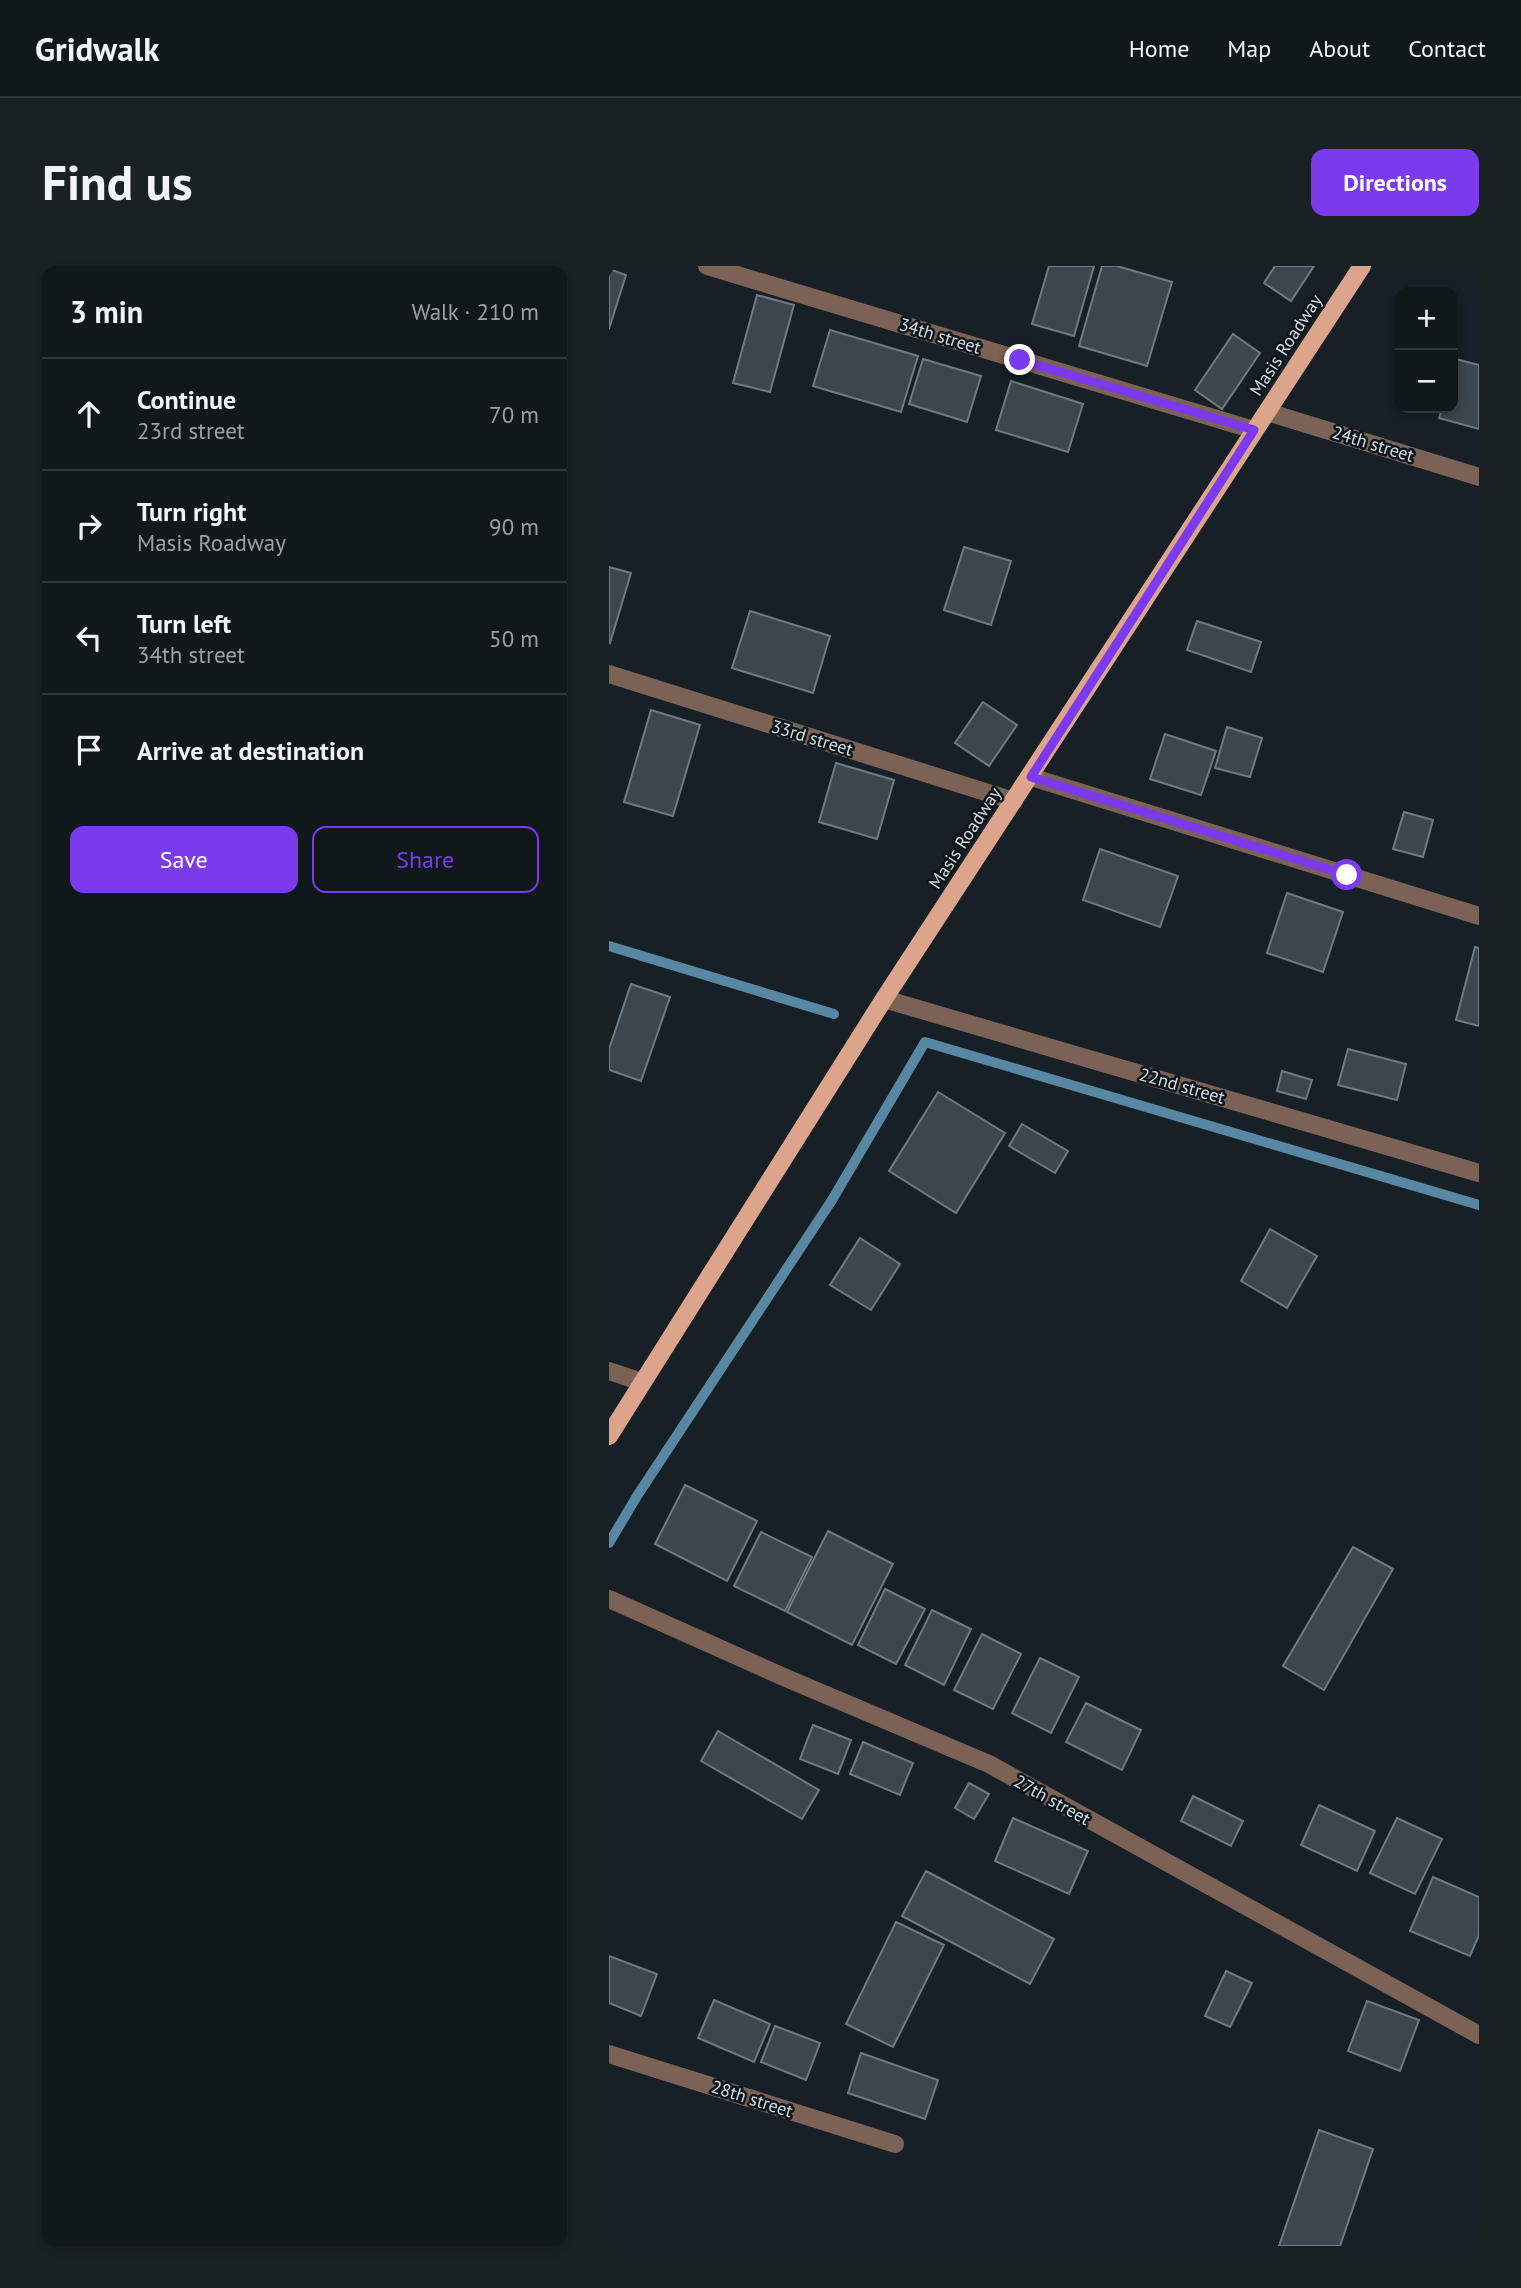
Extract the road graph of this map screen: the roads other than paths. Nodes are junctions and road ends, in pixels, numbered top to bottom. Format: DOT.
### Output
graph roads {
  1 [pos="707,266"];
  2 [pos="1362,266"];
  3 [pos="1267,412"];
  4 [pos="1254,430"];
  5 [pos="1479,477"];
  6 [pos="609,674"];
  7 [pos="1031,777"];
  8 [pos="1014,801"];
  9 [pos="1479,916"];
  10 [pos="884,999"];
  11 [pos="1479,1173"];
  12 [pos="609,1371"];
  13 [pos="642,1382"];
  14 [pos="609,1436"];
  15 [pos="609,1599"];
  16 [pos="1479,2035"];
  17 [pos="609,2054"];
  18 [pos="895,2144"];
  1 -- 4 [label="street, 34th street"];
  2 -- 3 [label="main road, Masis Roadway"];
  3 -- 4 [label="main road, Masis Roadway"];
  3 -- 5 [label="street, 24th street"];
  4 -- 7 [label="main road, Masis Roadway"];
  6 -- 8 [label="street, 33rd street"];
  7 -- 8 [label="main road, Masis Roadway"];
  7 -- 9 [label="street"];
  8 -- 10 [label="main road, Masis Roadway"];
  10 -- 11 [label="street, 22nd street"];
  10 -- 13 [label="main road, Masis Roadway"];
  12 -- 13 [label="street"];
  13 -- 14 [label="main road, Masis Roadway"];
  15 -- 16 [label="street, 27th street"];
  17 -- 18 [label="street, 28th street"];
}
